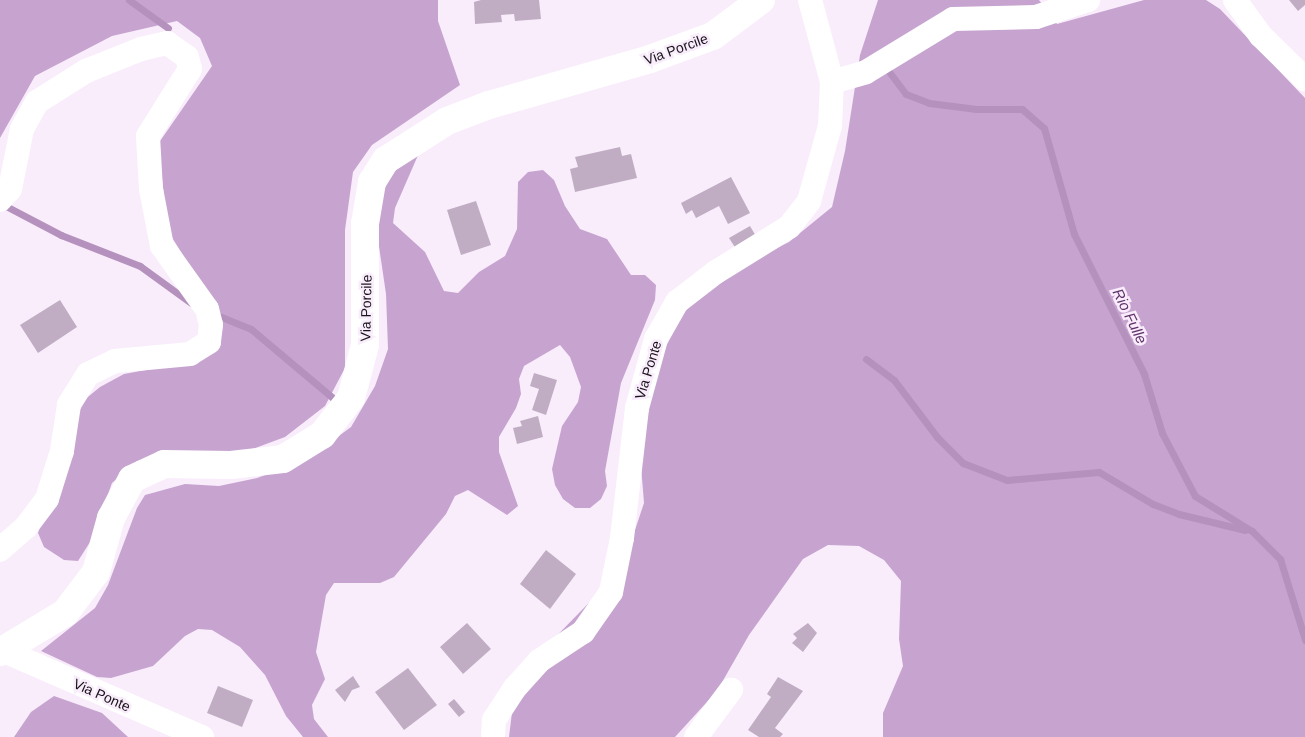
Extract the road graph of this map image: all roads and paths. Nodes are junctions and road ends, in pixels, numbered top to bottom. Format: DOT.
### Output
graph roads {
  1 [pos="761,0"];
  2 [pos="810,0"];
  3 [pos="1088,0"];
  4 [pos="1235,0"];
  5 [pos="1305,79"];
  6 [pos="832,82"];
  7 [pos="0,200"];
  8 [pos="0,550"];
  9 [pos="2,651"];
  10 [pos="731,690"];
  11 [pos="136,710"];
  12 [pos="155,737"];
  13 [pos="202,737"];
  14 [pos="493,737"];
  15 [pos="696,737"];
  1 -- 9 [label="street, Via Porcile"];
  2 -- 6 [label="street, Via Ponte"];
  3 -- 6 [label="street"];
  4 -- 5 [label="street"];
  6 -- 14 [label="street, Via Ponte"];
  7 -- 8 [label="street"];
  9 -- 11 [label="street, Via Ponte"];
  10 -- 15 [label="street"];
  11 -- 12 [label="street"];
  11 -- 13 [label="street, Via Ponte"];
}
